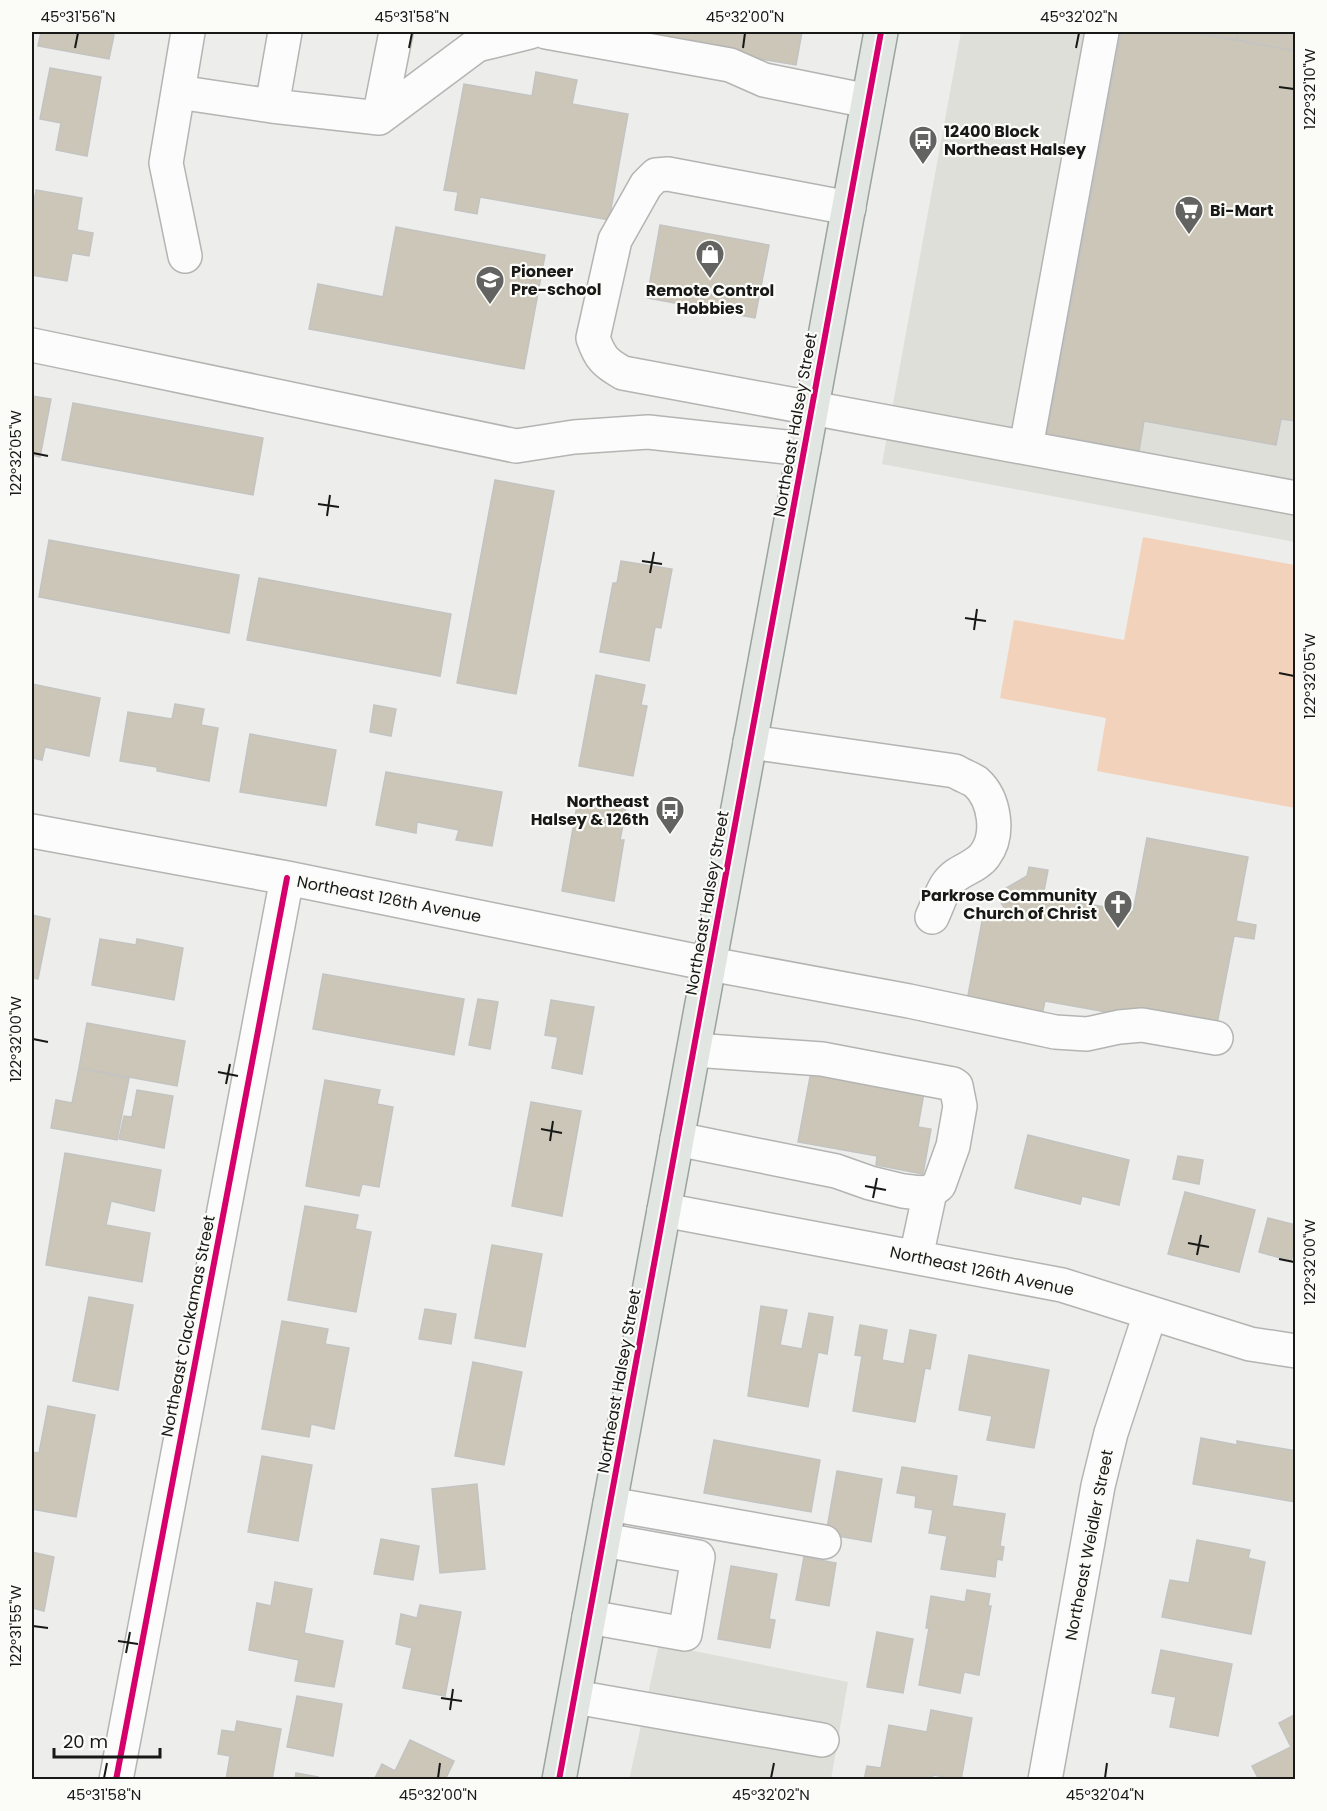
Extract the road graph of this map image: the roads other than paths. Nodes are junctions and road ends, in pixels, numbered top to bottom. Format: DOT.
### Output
graph roads {
  1 [pos="189,32"];
  2 [pos="285,32"];
  3 [pos="396,32"];
  4 [pos="530,32"];
  5 [pos="546,32"];
  6 [pos="881,32"];
  7 [pos="1102,32"];
  8 [pos="178,92"];
  9 [pos="868,100"];
  10 [pos="272,106"];
  11 [pos="379,118"];
  12 [pos="849,208"];
  13 [pos="185,256"];
  14 [pos="32,345"];
  15 [pos="812,407"];
  16 [pos="1026,447"];
  17 [pos="804,449"];
  18 [pos="1296,498"];
  19 [pos="750,742"];
  20 [pos="32,831"];
  21 [pos="287,878"];
  22 [pos="932,917"];
  23 [pos="710,964"];
  24 [pos="1216,1038"];
  25 [pos="694,1050"];
  26 [pos="677,1139"];
  27 [pos="930,1192"];
  28 [pos="664,1210"];
  29 [pos="916,1257"];
  30 [pos="1150,1314"];
  31 [pos="1296,1352"];
  32 [pos="610,1504"];
  33 [pos="604,1540"];
  34 [pos="824,1542"];
  35 [pos="590,1617"];
  36 [pos="575,1697"];
  37 [pos="822,1740"];
  38 [pos="116,1779"];
  39 [pos="560,1779"];
  40 [pos="1045,1779"];
  1 -- 8 [label="street"];
  2 -- 10 [label="street"];
  3 -- 11 [label="street"];
  4 -- 11 [label="street"];
  5 -- 9 [label="street"];
  6 -- 9 [label="main road, Northeast Halsey Street"];
  7 -- 16 [label="street"];
  8 -- 10 [label="street"];
  8 -- 13 [label="street"];
  9 -- 12 [label="main road, Northeast Halsey Street"];
  10 -- 11 [label="street"];
  12 -- 15 [label="main road, Northeast Halsey Street"];
  12 -- 15 [label="street"];
  14 -- 17 [label="street"];
  15 -- 16 [label="street"];
  15 -- 17 [label="main road, Northeast Halsey Street"];
  16 -- 18 [label="street"];
  17 -- 19 [label="main road, Northeast Halsey Street"];
  19 -- 22 [label="street"];
  19 -- 23 [label="main road, Northeast Halsey Street"];
  20 -- 21 [label="street, Northeast 126th Avenue"];
  21 -- 23 [label="street, Northeast 126th Avenue"];
  21 -- 38 [label="street, Northeast Clackamas Street"];
  23 -- 24 [label="street, Northeast 126th Avenue"];
  23 -- 25 [label="main road, Northeast Halsey Street"];
  25 -- 26 [label="main road, Northeast Halsey Street"];
  25 -- 27 [label="street"];
  26 -- 27 [label="street"];
  26 -- 28 [label="main road, Northeast Halsey Street"];
  27 -- 29 [label="street"];
  28 -- 29 [label="street, Northeast 126th Avenue"];
  28 -- 32 [label="main road, Northeast Halsey Street"];
  29 -- 30 [label="street, Northeast 126th Avenue"];
  30 -- 31 [label="street, Northeast 126th Avenue"];
  30 -- 40 [label="street, Northeast Weidler Street"];
  32 -- 33 [label="main road, Northeast Halsey Street"];
  32 -- 34 [label="street"];
  33 -- 35 [label="main road, Northeast Halsey Street"];
  33 -- 35 [label="street"];
  35 -- 36 [label="main road, Northeast Halsey Street"];
  36 -- 37 [label="street"];
  36 -- 39 [label="main road, Northeast Halsey Street"];
}
